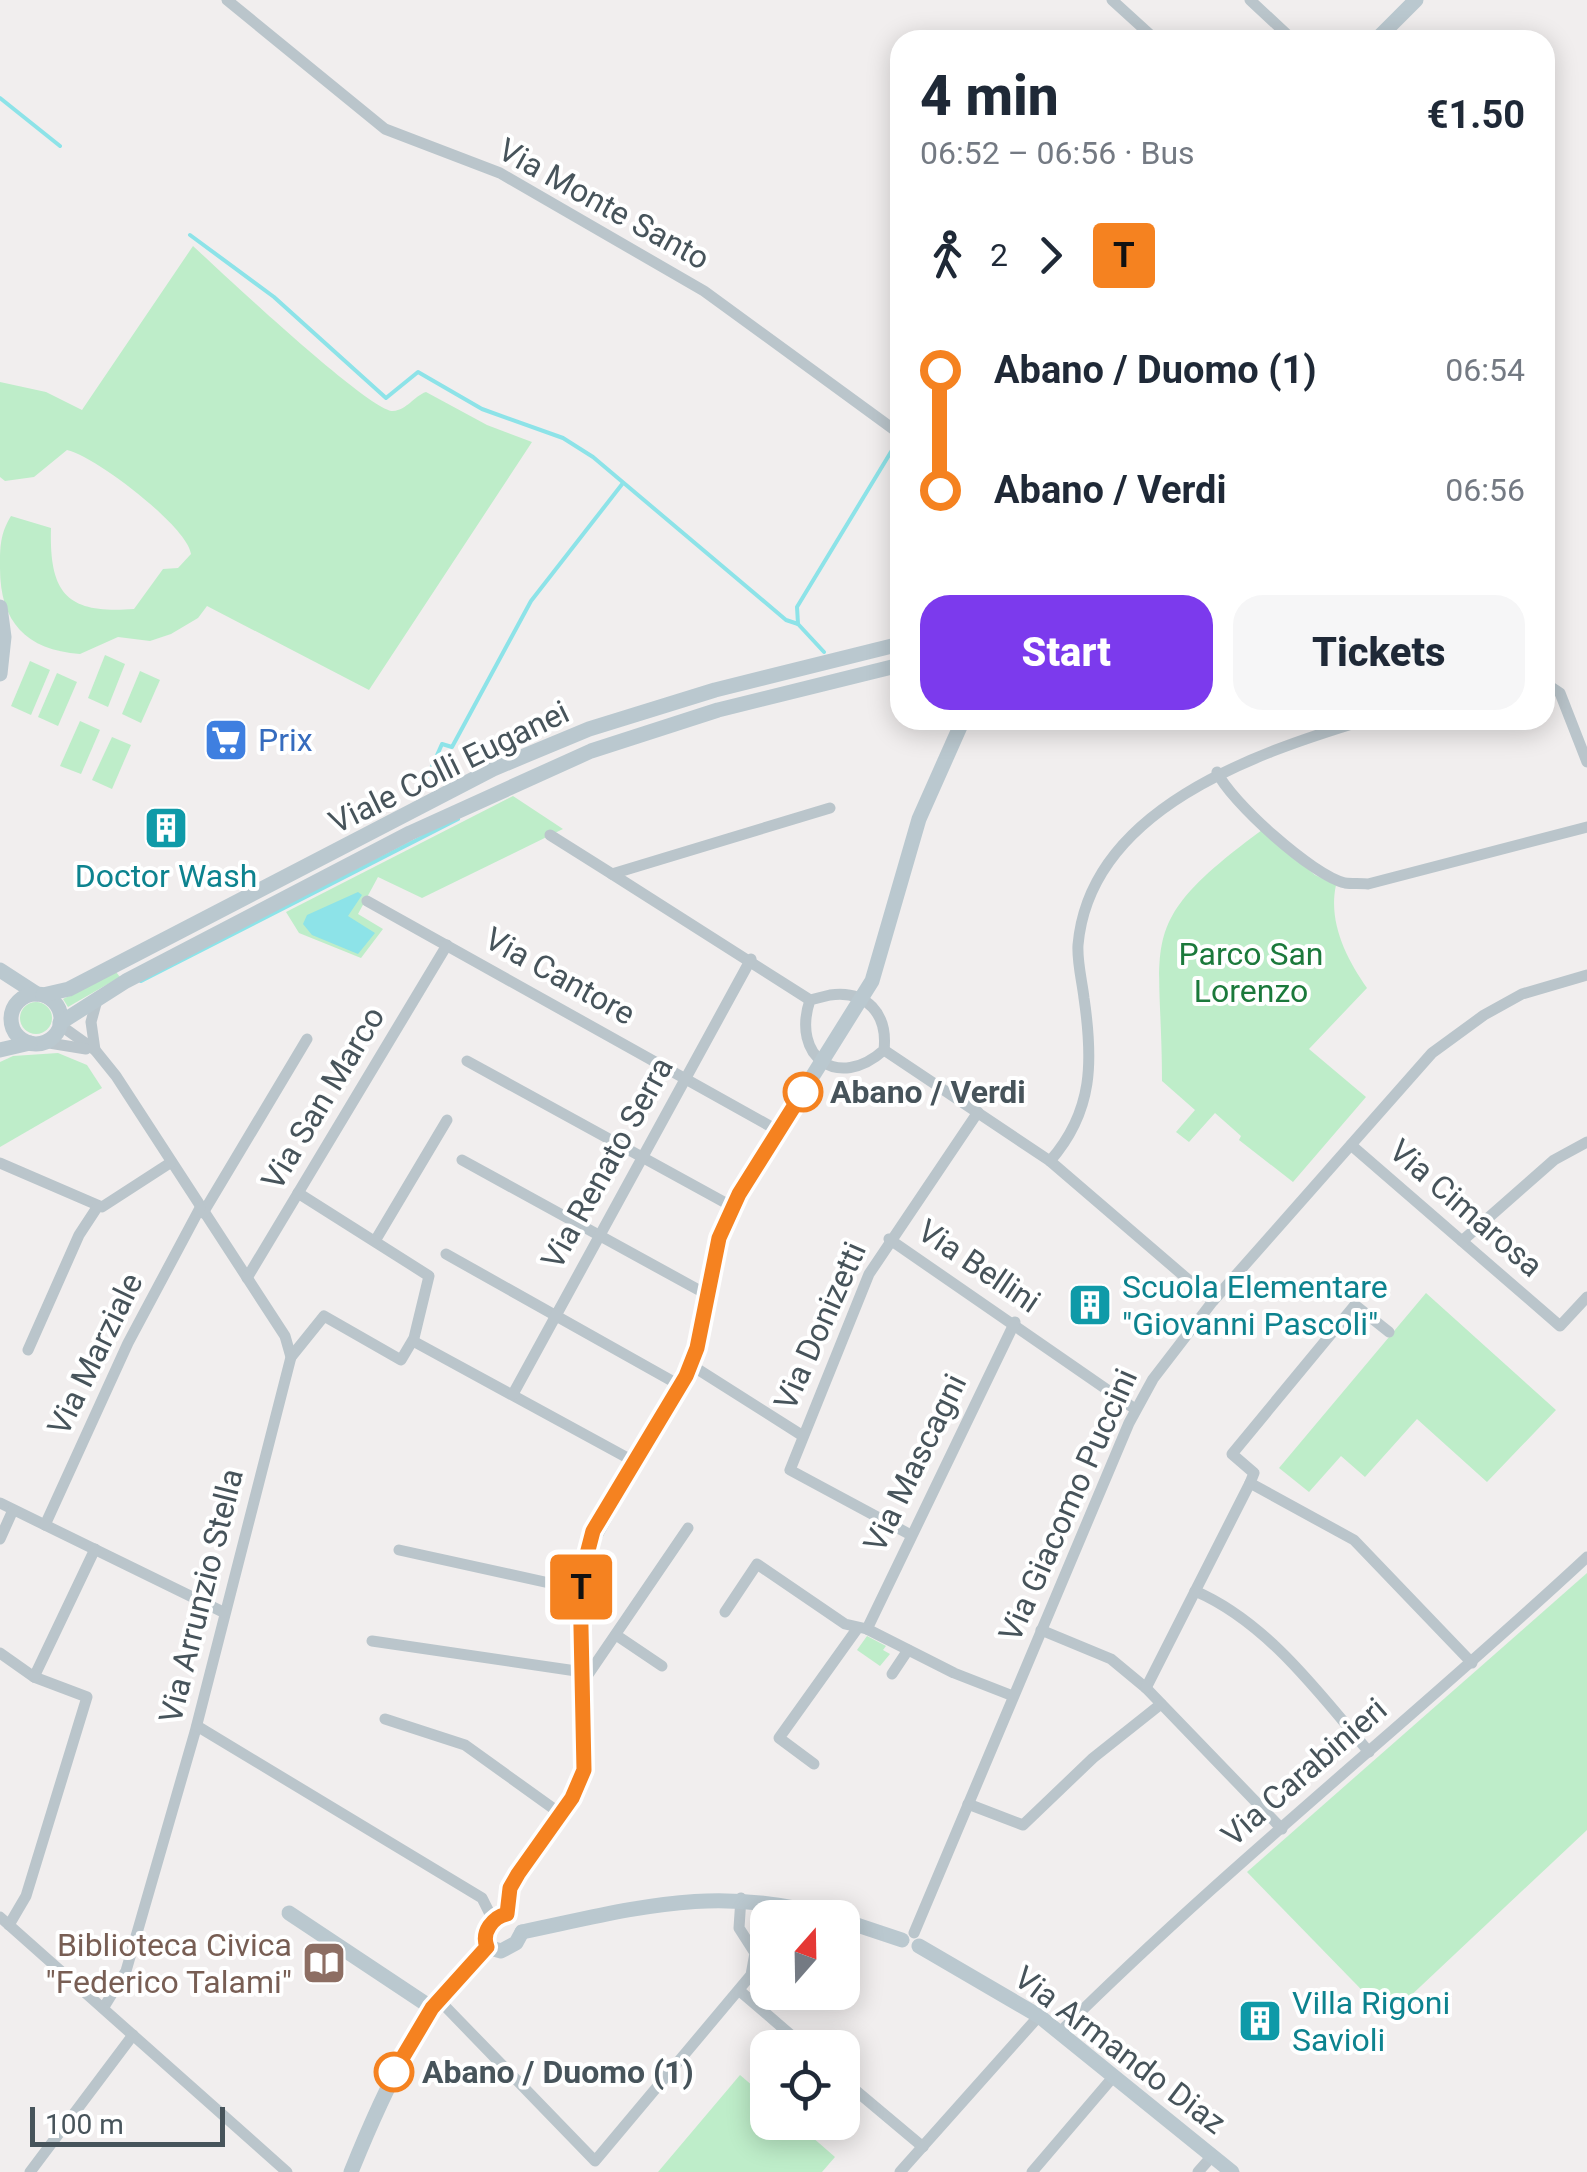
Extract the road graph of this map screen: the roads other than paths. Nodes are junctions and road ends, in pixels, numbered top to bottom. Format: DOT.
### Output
graph roads {
  1 [pos="227,0"];
  2 [pos="1112,0"];
  3 [pos="1250,0"];
  4 [pos="1416,0"];
  5 [pos="1145,30"];
  6 [pos="1282,30"];
  7 [pos="1386,30"];
  8 [pos="890,427"];
  9 [pos="0,606"];
  10 [pos="890,646"];
  11 [pos="890,667"];
  12 [pos="0,674"];
  13 [pos="1555,690"];
  14 [pos="956,730"];
  15 [pos="1337,730"];
  16 [pos="1587,762"];
  17 [pos="1217,772"];
  18 [pos="830,808"];
  19 [pos="1587,827"];
  20 [pos="550,835"];
  21 [pos="612,874"];
  22 [pos="367,901"];
  23 [pos="447,945"];
  24 [pos="751,959"];
  25 [pos="0,972"];
  26 [pos="1587,975"];
  27 [pos="40,994"];
  28 [pos="98,998"];
  29 [pos="810,1000"];
  30 [pos="862,1000"];
  31 [pos="7,1018"];
  32 [pos="60,1024"];
  33 [pos="308,1038"];
  34 [pos="37,1043"];
  35 [pos="0,1050"];
  36 [pos="95,1050"];
  37 [pos="884,1050"];
  38 [pos="468,1060"];
  39 [pos="823,1061"];
  40 [pos="686,1076"];
  41 [pos="978,1112"];
  42 [pos="447,1120"];
  43 [pos="778,1130"];
  44 [pos="1587,1142"];
  45 [pos="1351,1146"];
  46 [pos="640,1157"];
  47 [pos="462,1160"];
  48 [pos="1050,1161"];
  49 [pos="0,1163"];
  50 [pos="170,1163"];
  51 [pos="298,1194"];
  52 [pos="98,1206"];
  53 [pos="733,1206"];
  54 [pos="201,1210"];
  55 [pos="598,1236"];
  56 [pos="889,1239"];
  57 [pos="1462,1240"];
  58 [pos="375,1242"];
  59 [pos="446,1254"];
  60 [pos="246,1278"];
  61 [pos="706,1294"];
  62 [pos="1587,1298"];
  63 [pos="1213,1301"];
  64 [pos="555,1316"];
  65 [pos="1015,1322"];
  66 [pos="1388,1332"];
  67 [pos="413,1341"];
  68 [pos="28,1350"];
  69 [pos="291,1356"];
  70 [pos="691,1365"];
  71 [pos="681,1386"];
  72 [pos="512,1394"];
  73 [pos="1135,1409"];
  74 [pos="803,1436"];
  75 [pos="635,1462"];
  76 [pos="1250,1482"];
  77 [pos="0,1504"];
  78 [pos="13,1510"];
  79 [pos="45,1526"];
  80 [pos="688,1528"];
  81 [pos="909,1534"];
  82 [pos="0,1538"];
  83 [pos="95,1549"];
  84 [pos="399,1550"];
  85 [pos="1587,1557"];
  86 [pos="581,1590"];
  87 [pos="1195,1591"];
  88 [pos="223,1612"];
  89 [pos="726,1612"];
  90 [pos="862,1629"];
  91 [pos="1040,1630"];
  92 [pos="616,1635"];
  93 [pos="372,1641"];
  94 [pos="908,1650"];
  95 [pos="0,1653"];
  96 [pos="1472,1663"];
  97 [pos="662,1666"];
  98 [pos="892,1674"];
  99 [pos="34,1677"];
  100 [pos="583,1677"];
  101 [pos="1146,1688"];
  102 [pos="1013,1696"];
  103 [pos="1161,1704"];
  104 [pos="385,1719"];
  105 [pos="196,1729"];
  106 [pos="1369,1752"];
  107 [pos="814,1764"];
  108 [pos="968,1804"];
  109 [pos="561,1814"];
  110 [pos="1282,1829"];
  111 [pos="741,1898"];
  112 [pos="750,1900"];
  113 [pos="289,1913"];
  114 [pos="500,1917"];
  115 [pos="5,1921"];
  116 [pos="860,1925"];
  117 [pos="522,1932"];
  118 [pos="912,1939"];
  119 [pos="487,1947"];
  120 [pos="741,1992"];
  121 [pos="436,2004"];
  122 [pos="104,2007"];
  123 [pos="1039,2016"];
  124 [pos="785,2030"];
  125 [pos="1060,2032"];
  126 [pos="133,2035"];
  127 [pos="1114,2076"];
  128 [pos="860,2093"];
  129 [pos="923,2147"];
  130 [pos="1213,2156"];
  131 [pos="30,2172"];
  132 [pos="287,2172"];
  133 [pos="352,2172"];
  134 [pos="900,2172"];
  135 [pos="1032,2172"];
  136 [pos="1198,2172"];
  137 [pos="1232,2172"];
  1 -- 8 [label="street, Via Monte Santo"];
  2 -- 5 [label="street"];
  3 -- 6 [label="street"];
  4 -- 7 [label="street"];
  9 -- 12 [label="street"];
  10 -- 27 [label="street, Viale Colli Euganei"];
  11 -- 28 [label="street, Viale Colli Euganei"];
  13 -- 16 [label="street"];
  14 -- 30 [label="street"];
  15 -- 17 [label="street"];
  17 -- 19 [label="street"];
  17 -- 48 [label="street"];
  18 -- 21 [label="street"];
  20 -- 21 [label="street"];
  21 -- 24 [label="street"];
  22 -- 23 [label="street, Via Cantore"];
  23 -- 40 [label="street, Via Cantore"];
  23 -- 51 [label="street, Via San Marco"];
  24 -- 29 [label="street"];
  24 -- 40 [label="street, Via Renato Serra"];
  25 -- 27 [label="street"];
  25 -- 31 [label="street"];
  26 -- 45 [label="street, Via Giacomo Puccini"];
  27 -- 31 [label="street, Viale Colli Euganei"];
  27 -- 32 [label="street"];
  28 -- 32 [label="street, Viale Colli Euganei"];
  28 -- 36 [label="street"];
  29 -- 30 [label="street"];
  29 -- 39 [label="street"];
  30 -- 37 [label="street"];
  30 -- 39 [label="street"];
  31 -- 34 [label="street"];
  32 -- 34 [label="street, Viale Colli Euganei"];
  32 -- 36 [label="street"];
  33 -- 54 [label="street"];
  34 -- 35 [label="street"];
  34 -- 36 [label="street"];
  36 -- 50 [label="street"];
  37 -- 39 [label="street"];
  37 -- 41 [label="street"];
  38 -- 46 [label="street"];
  39 -- 43 [label="street"];
  40 -- 43 [label="street, Via Cantore"];
  40 -- 46 [label="street, Via Renato Serra"];
  41 -- 48 [label="street"];
  41 -- 56 [label="street, Via Donizetti"];
  42 -- 58 [label="street"];
  43 -- 53 [label="street"];
  44 -- 57 [label="street"];
  45 -- 57 [label="street, Via Cimarosa"];
  45 -- 63 [label="street, Via Giacomo Puccini"];
  46 -- 53 [label="street"];
  46 -- 55 [label="street, Via Renato Serra"];
  47 -- 55 [label="street"];
  48 -- 63 [label="street"];
  49 -- 52 [label="street"];
  50 -- 52 [label="street"];
  50 -- 54 [label="street"];
  51 -- 58 [label="street"];
  51 -- 60 [label="street, Via San Marco"];
  52 -- 68 [label="street"];
  53 -- 61 [label="street"];
  54 -- 60 [label="street"];
  54 -- 79 [label="street, Via Marziale"];
  55 -- 61 [label="street"];
  55 -- 64 [label="street, Via Renato Serra"];
  56 -- 65 [label="street, Via Bellini"];
  56 -- 74 [label="street, Via Donizetti"];
  57 -- 62 [label="street, Via Cimarosa"];
  58 -- 67 [label="street"];
  59 -- 64 [label="street"];
  60 -- 69 [label="street"];
  61 -- 70 [label="street"];
  63 -- 73 [label="street, Via Giacomo Puccini"];
  64 -- 71 [label="street"];
  64 -- 72 [label="street, Via Renato Serra"];
  65 -- 73 [label="street, Via Bellini"];
  65 -- 81 [label="street, Via Mascagni"];
  66 -- 76 [label="street"];
  67 -- 69 [label="street"];
  67 -- 72 [label="street"];
  69 -- 88 [label="street, Via Arrunzio Stella"];
  70 -- 71 [label="street"];
  70 -- 74 [label="street"];
  71 -- 75 [label="street"];
  72 -- 75 [label="street"];
  73 -- 91 [label="street, Via Giacomo Puccini"];
  74 -- 81 [label="street"];
  75 -- 86 [label="street"];
  76 -- 87 [label="street"];
  76 -- 96 [label="street"];
  77 -- 78 [label="street"];
  78 -- 79 [label="street"];
  78 -- 82 [label="street"];
  79 -- 83 [label="street"];
  80 -- 92 [label="street"];
  81 -- 90 [label="street, Via Mascagni"];
  83 -- 88 [label="street"];
  83 -- 99 [label="street"];
  84 -- 86 [label="street"];
  85 -- 96 [label="street, Via Carabinieri"];
  86 -- 100 [label="street"];
  87 -- 101 [label="street"];
  87 -- 106 [label="street"];
  88 -- 105 [label="street, Via Arrunzio Stella"];
  89 -- 90 [label="street"];
  90 -- 94 [label="street"];
  90 -- 107 [label="street, Via Mascagni"];
  91 -- 101 [label="street"];
  91 -- 102 [label="street, Via Giacomo Puccini"];
  92 -- 97 [label="street"];
  92 -- 100 [label="street"];
  93 -- 100 [label="street"];
  94 -- 98 [label="street"];
  94 -- 102 [label="street"];
  95 -- 99 [label="street"];
  96 -- 106 [label="street, Via Carabinieri"];
  99 -- 115 [label="street"];
  100 -- 109 [label="street"];
  101 -- 103 [label="street"];
  102 -- 108 [label="street, Via Giacomo Puccini"];
  103 -- 108 [label="street"];
  103 -- 110 [label="street"];
  104 -- 109 [label="street"];
  105 -- 114 [label="street"];
  105 -- 122 [label="street, Via Arrunzio Stella"];
  106 -- 110 [label="street, Via Carabinieri"];
  108 -- 118 [label="street, Via Giacomo Puccini"];
  109 -- 114 [label="street"];
  110 -- 125 [label="street, Via Carabinieri"];
  111 -- 112 [label="street"];
  111 -- 117 [label="street"];
  111 -- 120 [label="street"];
  113 -- 121 [label="street"];
  114 -- 117 [label="street"];
  114 -- 119 [label="street"];
  115 -- 122 [label="street"];
  116 -- 118 [label="street, Via Armando Diaz"];
  117 -- 119 [label="street"];
  118 -- 123 [label="street, Via Armando Diaz"];
  119 -- 121 [label="street"];
  120 -- 121 [label="street"];
  120 -- 124 [label="street"];
  121 -- 133 [label="street"];
  122 -- 126 [label="street"];
  123 -- 125 [label="street, Via Armando Diaz"];
  123 -- 129 [label="street"];
  125 -- 127 [label="street, Via Armando Diaz"];
  126 -- 131 [label="street"];
  126 -- 132 [label="street"];
  127 -- 130 [label="street, Via Armando Diaz"];
  127 -- 135 [label="street"];
  128 -- 129 [label="street"];
  129 -- 134 [label="street"];
  130 -- 136 [label="street"];
  130 -- 137 [label="street, Via Armando Diaz"];
}
